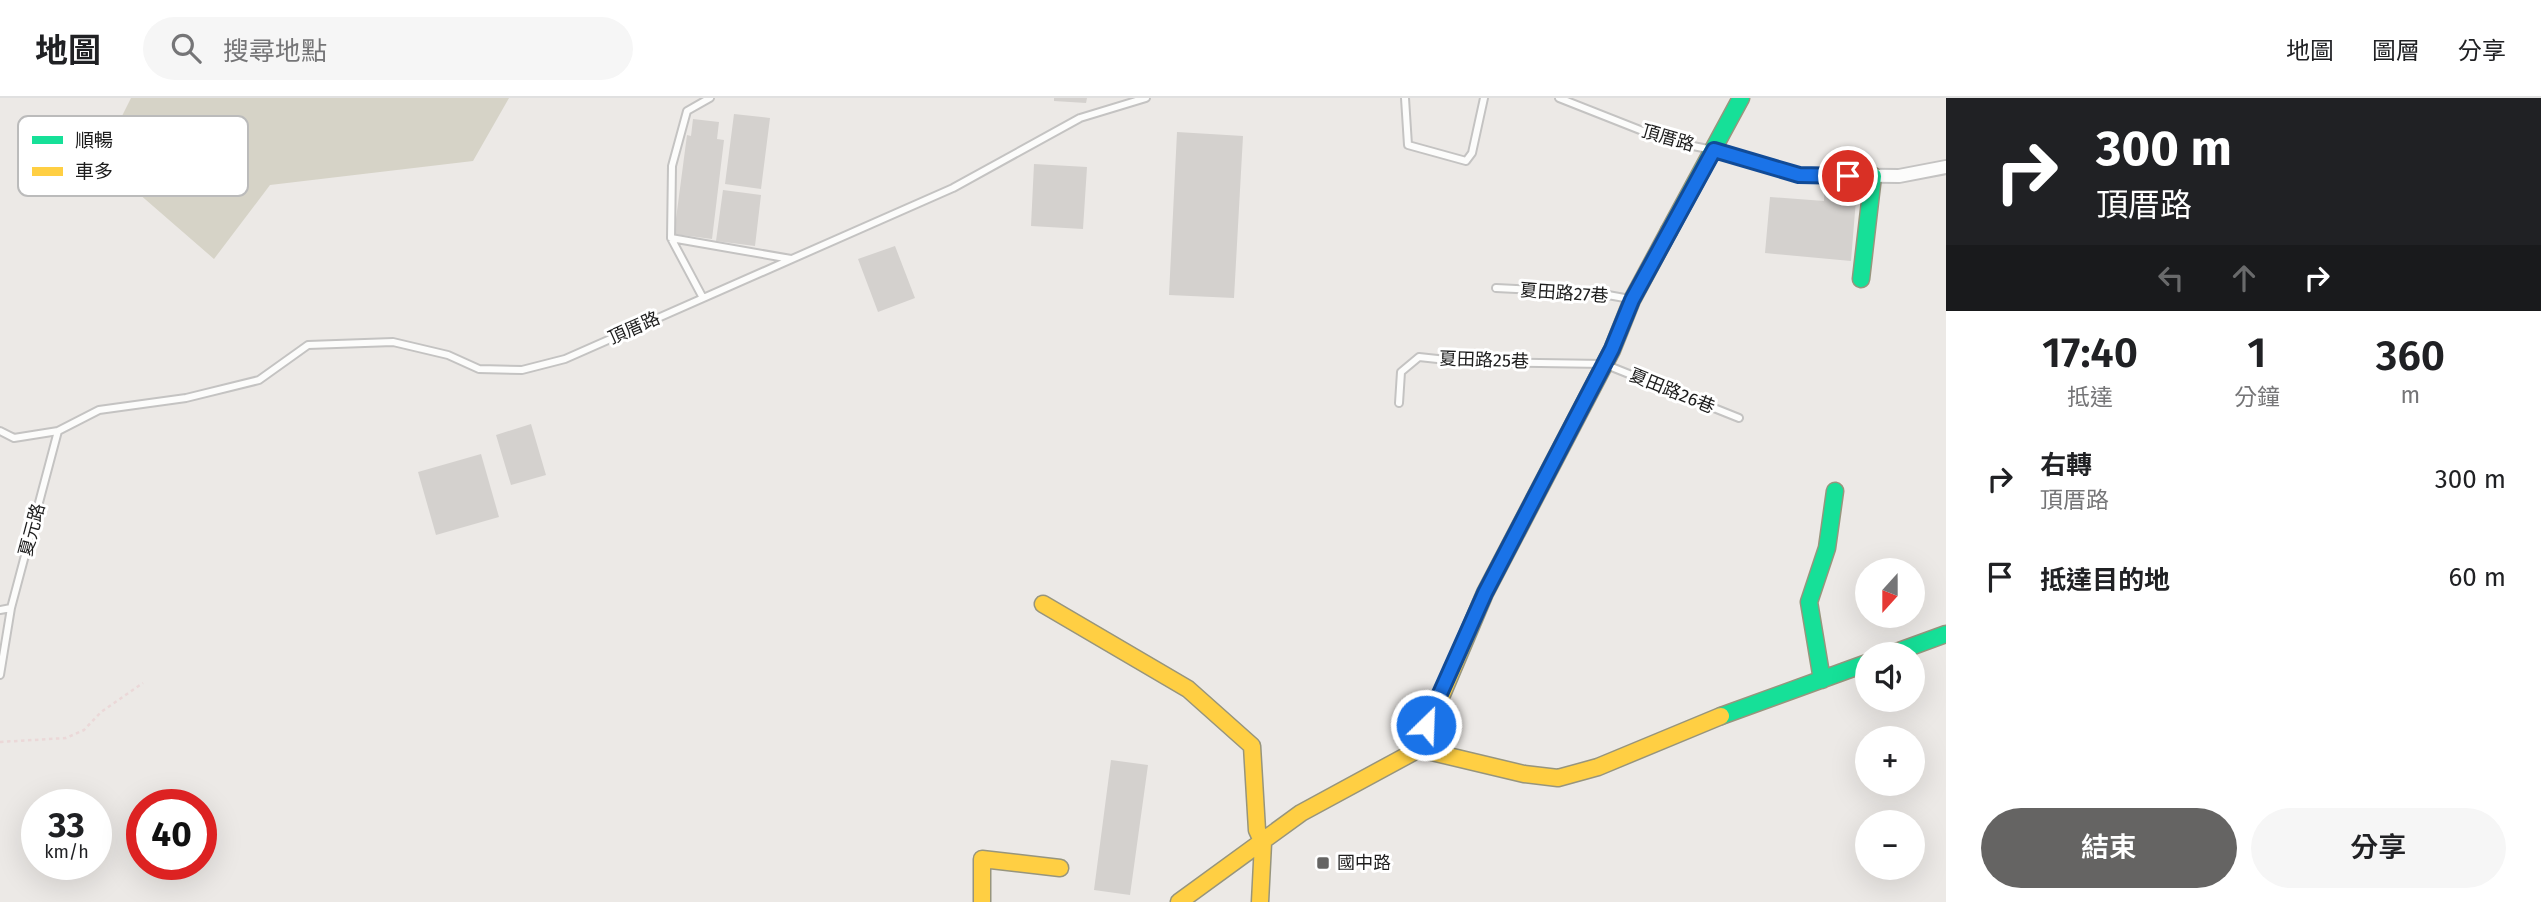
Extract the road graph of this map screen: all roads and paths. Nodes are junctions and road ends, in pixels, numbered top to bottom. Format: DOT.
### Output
graph roads {
  1 [pos="710,98"];
  2 [pos="1146,98"];
  3 [pos="1405,98"];
  4 [pos="1484,98"];
  5 [pos="1559,98"];
  6 [pos="1741,98"];
  7 [pos="1714,150"];
  8 [pos="1946,167"];
  9 [pos="1872,176"];
  10 [pos="671,238"];
  11 [pos="793,260"];
  12 [pos="1861,279"];
  13 [pos="1496,288"];
  14 [pos="704,298"];
  15 [pos="1632,300"];
  16 [pos="1604,363"];
  17 [pos="1399,403"];
  18 [pos="1739,418"];
  19 [pos="0,431"];
  20 [pos="58,431"];
  21 [pos="1835,491"];
  22 [pos="1042,604"];
  23 [pos="11,608"];
  24 [pos="0,610"];
  25 [pos="1946,634"];
  26 [pos="1924,642"];
  27 [pos="1855,668"];
  28 [pos="0,675"];
  29 [pos="1822,680"];
  30 [pos="143,683"];
  31 [pos="0,742"];
  32 [pos="1419,749"];
  33 [pos="1263,843"];
  34 [pos="1060,868"];
  35 [pos="982,902"];
  36 [pos="1179,902"];
  37 [pos="1260,902"];
  1 -- 10 [label="lane"];
  2 -- 11 [label="lane, 頂厝路"];
  3 -- 4 [label="lane"];
  5 -- 7 [label="lane, 頂厝路"];
  6 -- 7 [label="street"];
  7 -- 9 [label="street, 頂厝路"];
  7 -- 15 [label="street"];
  8 -- 9 [label="street, 頂厝路"];
  9 -- 12 [label="street"];
  10 -- 11 [label="lane"];
  10 -- 14 [label="lane"];
  11 -- 14 [label="lane, 頂厝路"];
  13 -- 15 [label="lane, 夏田路27巷"];
  14 -- 20 [label="lane, 頂厝路"];
  15 -- 16 [label="street"];
  16 -- 17 [label="lane, 夏田路25巷"];
  16 -- 18 [label="lane, 夏田路26巷"];
  16 -- 32 [label="street"];
  19 -- 20 [label="lane"];
  20 -- 23 [label="lane, 夏元路"];
  21 -- 29 [label="street"];
  22 -- 33 [label="street"];
  23 -- 24 [label="lane"];
  23 -- 28 [label="lane, 夏元路"];
  25 -- 26 [label="street"];
  27 -- 29 [label="street"];
  29 -- 32 [label="street"];
  30 -- 31 [label="path"];
  32 -- 33 [label="street"];
  33 -- 36 [label="street"];
  33 -- 37 [label="street"];
  34 -- 35 [label="street"];
}
